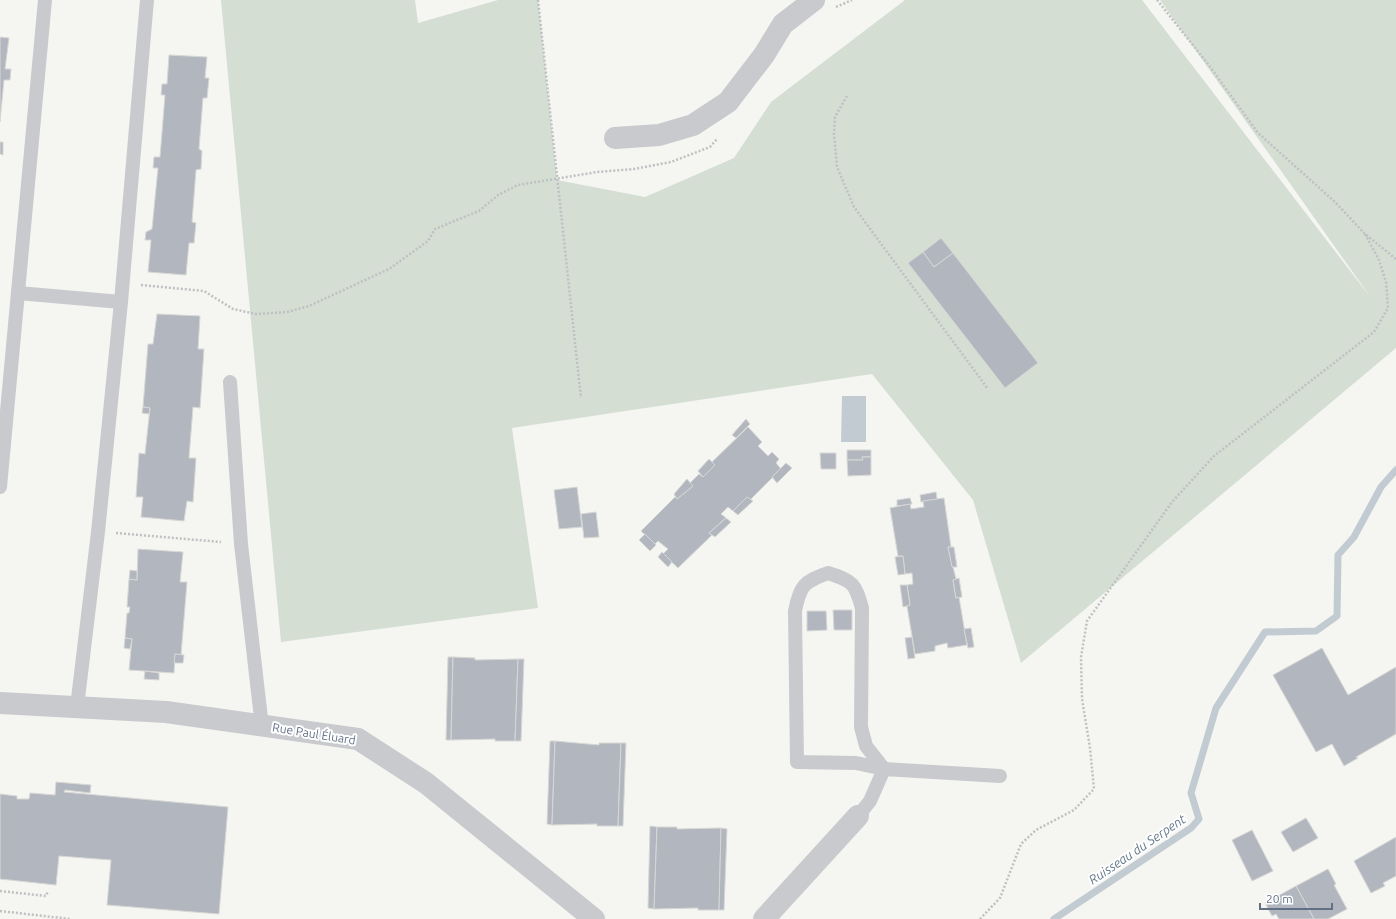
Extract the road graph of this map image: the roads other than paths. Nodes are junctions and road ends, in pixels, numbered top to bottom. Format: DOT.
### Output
graph roads {
  1 [pos="45,0"];
  2 [pos="147,0"];
  3 [pos="814,0"];
  4 [pos="616,138"];
  5 [pos="18,293"];
  6 [pos="121,302"];
  7 [pos="230,382"];
  8 [pos="0,487"];
  9 [pos="0,703"];
  10 [pos="76,707"];
  11 [pos="262,726"];
  12 [pos="884,769"];
  13 [pos="1000,776"];
  14 [pos="858,816"];
  15 [pos="594,919"];
  16 [pos="764,919"];
  1 -- 5 [label="lane"];
  2 -- 6 [label="lane"];
  3 -- 4 [label="street"];
  5 -- 6 [label="lane"];
  5 -- 8 [label="lane"];
  6 -- 10 [label="lane"];
  7 -- 11 [label="lane"];
  9 -- 10 [label="street, Rue Paul Éluard"];
  10 -- 11 [label="street, Rue Paul Éluard"];
  11 -- 15 [label="street, Rue Paul Éluard"];
  12 -- 12 [label="lane"];
  12 -- 13 [label="lane"];
  12 -- 14 [label="lane"];
  14 -- 16 [label="street"];
}
